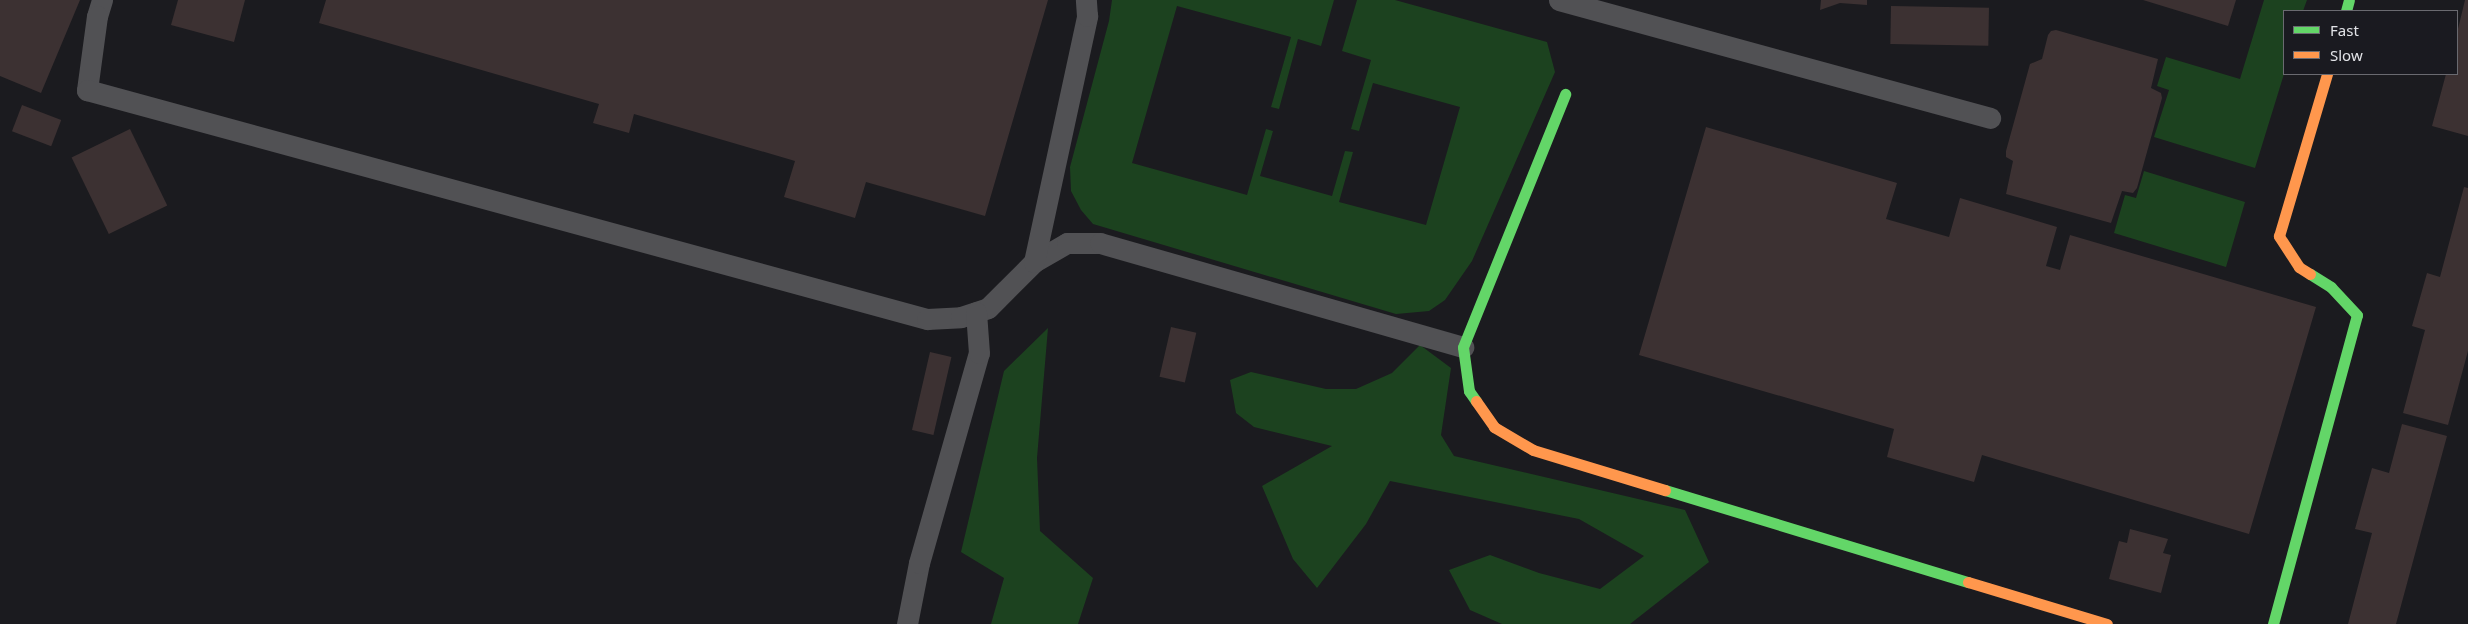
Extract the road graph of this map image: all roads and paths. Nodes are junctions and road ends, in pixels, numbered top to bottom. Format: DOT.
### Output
graph roads {
  1 [pos="102,0"];
  2 [pos="1086,0"];
  3 [pos="1559,0"];
  4 [pos="2327,75"];
  5 [pos="1565,94"];
  6 [pos="1990,118"];
  7 [pos="1034,262"];
  8 [pos="976,312"];
  9 [pos="1463,347"];
  10 [pos="907,624"];
  11 [pos="2107,624"];
  12 [pos="2272,624"];
  1 -- 8 [label="lane"];
  2 -- 7 [label="lane"];
  3 -- 6 [label="lane"];
  4 -- 12 [label="street"];
  5 -- 9 [label="street"];
  7 -- 8 [label="lane"];
  7 -- 9 [label="lane"];
  8 -- 10 [label="lane"];
  9 -- 11 [label="street"];
}
